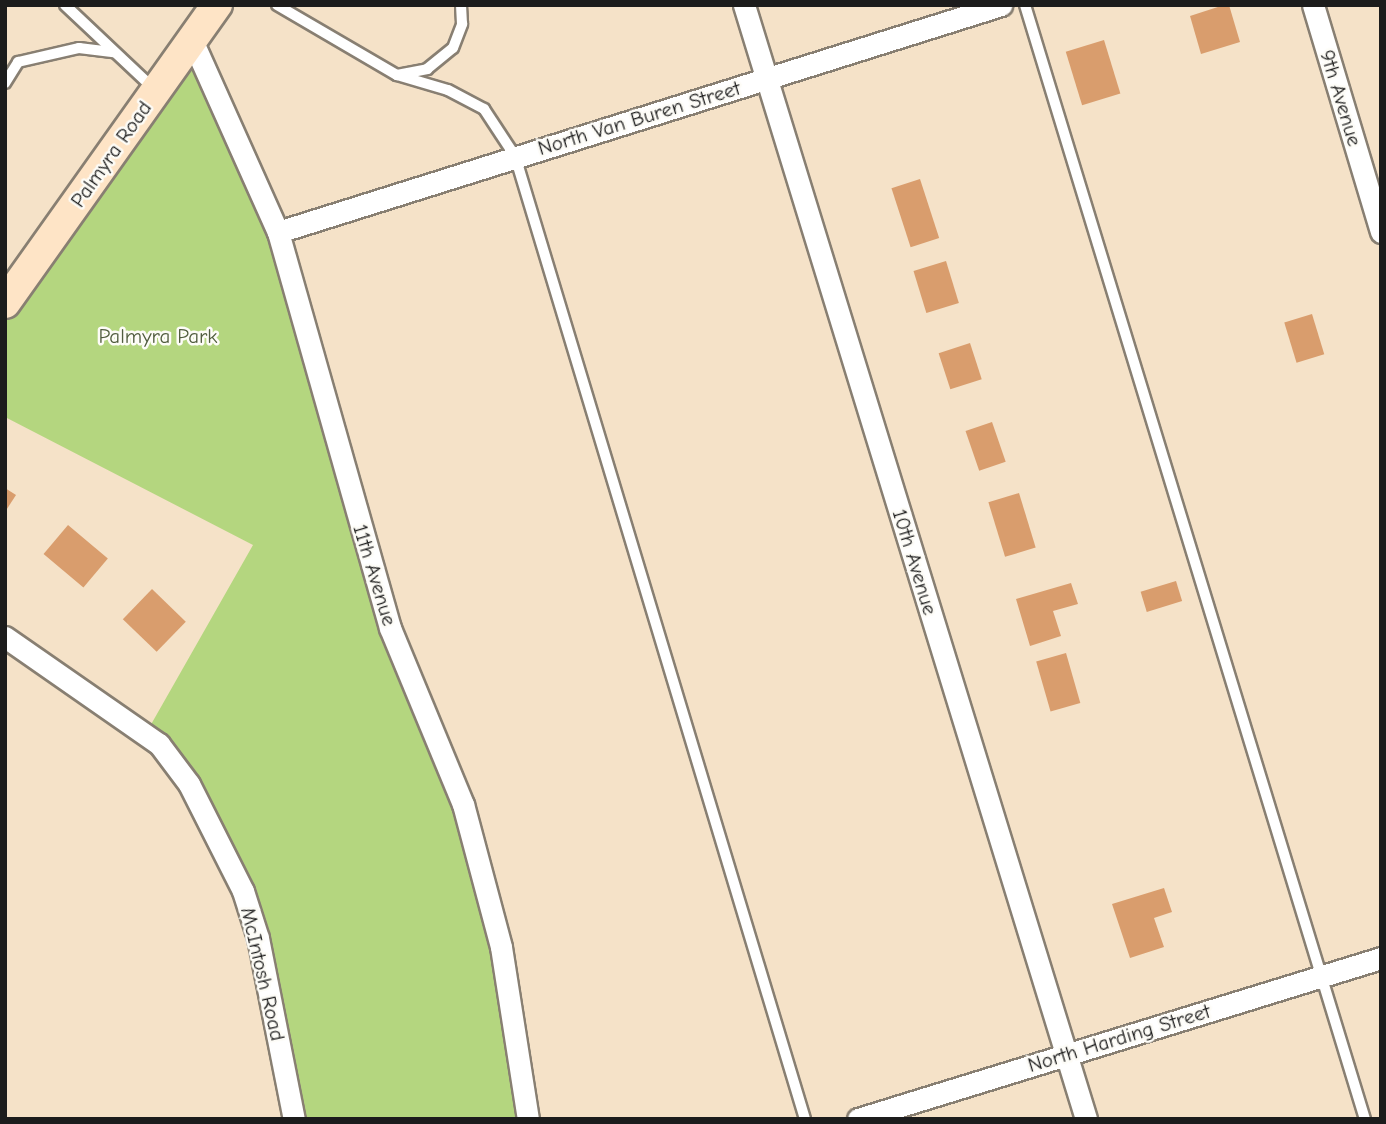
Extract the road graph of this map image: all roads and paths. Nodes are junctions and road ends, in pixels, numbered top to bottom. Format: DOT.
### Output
graph roads {
  1 [pos="65,5"];
  2 [pos="217,5"];
  3 [pos="277,5"];
  4 [pos="461,5"];
  5 [pos="744,5"];
  6 [pos="1001,5"];
  7 [pos="1025,5"];
  8 [pos="1312,5"];
  9 [pos="192,40"];
  10 [pos="114,51"];
  11 [pos="397,75"];
  12 [pos="766,78"];
  13 [pos="5,83"];
  14 [pos="156,91"];
  15 [pos="515,156"];
  16 [pos="278,232"];
  17 [pos="1381,232"];
  18 [pos="5,303"];
  19 [pos="5,637"];
  20 [pos="1381,958"];
  21 [pos="1320,977"];
  22 [pos="1066,1055"];
  23 [pos="294,1119"];
  24 [pos="528,1119"];
  25 [pos="805,1119"];
  26 [pos="858,1119"];
  27 [pos="1086,1119"];
  28 [pos="1365,1119"];
  1 -- 10 [label="lane"];
  2 -- 9 [label="main road, Palmyra Road"];
  3 -- 11 [label="lane"];
  4 -- 11 [label="lane"];
  5 -- 12 [label="street, 10th Avenue"];
  6 -- 12 [label="street, North Van Buren Street"];
  7 -- 21 [label="lane"];
  8 -- 17 [label="street, 9th Avenue"];
  9 -- 14 [label="main road, Palmyra Road"];
  9 -- 16 [label="street, 11th Avenue"];
  10 -- 13 [label="lane"];
  10 -- 14 [label="lane"];
  11 -- 15 [label="lane"];
  12 -- 15 [label="street, North Van Buren Street"];
  12 -- 22 [label="street, 10th Avenue"];
  14 -- 18 [label="main road, Palmyra Road"];
  15 -- 16 [label="street, North Van Buren Street"];
  15 -- 25 [label="lane"];
  16 -- 24 [label="street, 11th Avenue"];
  19 -- 23 [label="street, McIntosh Road"];
  20 -- 21 [label="street, North Harding Street"];
  21 -- 22 [label="street, North Harding Street"];
  21 -- 28 [label="lane"];
  22 -- 26 [label="street, North Harding Street"];
  22 -- 27 [label="street, 10th Avenue"];
}
